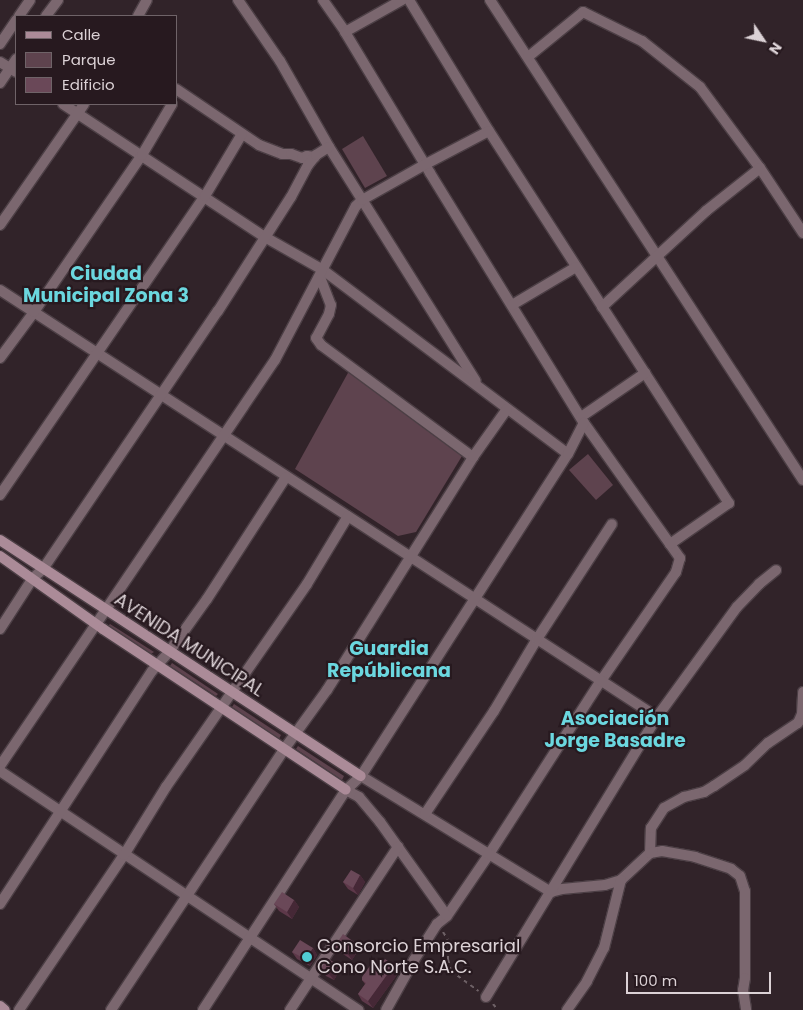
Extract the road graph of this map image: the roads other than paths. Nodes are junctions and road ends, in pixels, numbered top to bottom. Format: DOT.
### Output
graph roads {
  1 [pos="30,0"];
  2 [pos="58,0"];
  3 [pos="147,0"];
  4 [pos="238,0"];
  5 [pos="323,0"];
  6 [pos="402,0"];
  7 [pos="409,0"];
  8 [pos="490,0"];
  9 [pos="20,15"];
  10 [pos="47,15"];
  11 [pos="139,15"];
  12 [pos="15,22"];
  13 [pos="345,32"];
  14 [pos="0,44"];
  15 [pos="528,56"];
  16 [pos="0,62"];
  17 [pos="13,70"];
  18 [pos="0,83"];
  19 [pos="178,93"];
  20 [pos="64,105"];
  21 [pos="83,105"];
  22 [pos="171,105"];
  23 [pos="77,114"];
  24 [pos="489,131"];
  25 [pos="242,134"];
  26 [pos="329,147"];
  27 [pos="142,155"];
  28 [pos="314,157"];
  29 [pos="424,164"];
  30 [pos="760,168"];
  31 [pos="204,196"];
  32 [pos="362,200"];
  33 [pos="0,225"];
  34 [pos="803,233"];
  35 [pos="266,237"];
  36 [pos="658,255"];
  37 [pos="576,267"];
  38 [pos="322,273"];
  39 [pos="0,290"];
  40 [pos="512,306"];
  41 [pos="602,307"];
  42 [pos="34,312"];
  43 [pos="96,354"];
  44 [pos="0,358"];
  45 [pos="645,373"];
  46 [pos="481,388"];
  47 [pos="161,396"];
  48 [pos="507,409"];
  49 [pos="583,420"];
  50 [pos="225,437"];
  51 [pos="568,454"];
  52 [pos="473,457"];
  53 [pos="286,477"];
  54 [pos="803,480"];
  55 [pos="0,495"];
  56 [pos="348,516"];
  57 [pos="612,524"];
  58 [pos="0,540"];
  59 [pos="670,544"];
  60 [pos="0,556"];
  61 [pos="410,556"];
  62 [pos="43,569"];
  63 [pos="776,570"];
  64 [pos="33,578"];
  65 [pos="473,598"];
  66 [pos="106,610"];
  67 [pos="96,624"];
  68 [pos="0,629"];
  69 [pos="537,639"];
  70 [pos="169,652"];
  71 [pos="157,664"];
  72 [pos="600,682"];
  73 [pos="232,691"];
  74 [pos="803,692"];
  75 [pos="222,706"];
  76 [pos="657,717"];
  77 [pos="295,733"];
  78 [pos="285,748"];
  79 [pos="0,766"];
  80 [pos="0,771"];
  81 [pos="361,776"];
  82 [pos="346,790"];
  83 [pos="60,812"];
  84 [pos="425,814"];
  85 [pos="398,847"];
  86 [pos="490,853"];
  87 [pos="650,853"];
  88 [pos="124,855"];
  89 [pos="621,880"];
  90 [pos="551,892"];
  91 [pos="187,897"];
  92 [pos="0,904"];
  93 [pos="447,916"];
  94 [pos="250,936"];
  95 [pos="310,978"];
  96 [pos="486,997"];
  97 [pos="0,1006"];
  98 [pos="5,1010"];
  99 [pos="19,1010"];
  100 [pos="111,1010"];
  101 [pos="203,1010"];
  102 [pos="290,1010"];
  103 [pos="359,1010"];
  104 [pos="386,1010"];
  105 [pos="567,1010"];
  106 [pos="746,1010"];
  1 -- 9 [label="street"];
  2 -- 10 [label="street"];
  3 -- 11 [label="street"];
  4 -- 26 [label="street"];
  5 -- 13 [label="street"];
  6 -- 13 [label="street"];
  7 -- 24 [label="street"];
  8 -- 15 [label="street"];
  12 -- 14 [label="street"];
  13 -- 29 [label="street"];
  15 -- 30 [label="street"];
  15 -- 36 [label="street"];
  16 -- 17 [label="street"];
  17 -- 18 [label="street"];
  19 -- 25 [label="street"];
  20 -- 23 [label="street"];
  21 -- 23 [label="street"];
  22 -- 27 [label="street"];
  23 -- 27 [label="street"];
  23 -- 33 [label="street"];
  24 -- 29 [label="street"];
  24 -- 37 [label="street"];
  25 -- 28 [label="street"];
  25 -- 31 [label="street"];
  26 -- 28 [label="street"];
  26 -- 32 [label="street"];
  27 -- 31 [label="street"];
  27 -- 42 [label="street"];
  28 -- 35 [label="street"];
  29 -- 32 [label="street"];
  29 -- 40 [label="street"];
  30 -- 34 [label="street"];
  30 -- 36 [label="street"];
  31 -- 35 [label="street"];
  31 -- 43 [label="street"];
  32 -- 38 [label="street"];
  32 -- 46 [label="street"];
  35 -- 38 [label="street"];
  35 -- 47 [label="street"];
  36 -- 41 [label="street"];
  36 -- 54 [label="street"];
  37 -- 40 [label="street"];
  37 -- 41 [label="street"];
  38 -- 46 [label="street"];
  38 -- 50 [label="street"];
  38 -- 52 [label="street"];
  39 -- 42 [label="street"];
  40 -- 49 [label="street"];
  41 -- 45 [label="street"];
  42 -- 43 [label="street"];
  42 -- 44 [label="street"];
  43 -- 47 [label="street"];
  43 -- 55 [label="street"];
  45 -- 49 [label="street"];
  45 -- 59 [label="street"];
  46 -- 48 [label="street"];
  47 -- 50 [label="street"];
  47 -- 62 [label="street"];
  48 -- 51 [label="street"];
  48 -- 52 [label="street"];
  49 -- 51 [label="street"];
  49 -- 59 [label="street"];
  50 -- 53 [label="street"];
  50 -- 66 [label="street"];
  51 -- 65 [label="street"];
  52 -- 61 [label="street"];
  53 -- 56 [label="street"];
  53 -- 70 [label="street"];
  56 -- 61 [label="street"];
  56 -- 73 [label="street"];
  57 -- 69 [label="street"];
  58 -- 62 [label="street, AVENIDA MUNICIPAL"];
  59 -- 72 [label="street"];
  60 -- 64 [label="street, AVENIDA MUNICIPAL"];
  61 -- 65 [label="street"];
  61 -- 77 [label="street"];
  62 -- 64 [label="street"];
  62 -- 66 [label="street, AVENIDA MUNICIPAL"];
  63 -- 76 [label="street"];
  64 -- 67 [label="street, AVENIDA MUNICIPAL"];
  64 -- 68 [label="street"];
  65 -- 69 [label="street"];
  65 -- 81 [label="street"];
  66 -- 67 [label="street"];
  66 -- 70 [label="street, AVENIDA MUNICIPAL"];
  67 -- 71 [label="street, AVENIDA MUNICIPAL"];
  67 -- 79 [label="street"];
  69 -- 72 [label="street"];
  69 -- 84 [label="street"];
  70 -- 71 [label="street"];
  70 -- 73 [label="street, AVENIDA MUNICIPAL"];
  71 -- 75 [label="street, AVENIDA MUNICIPAL"];
  71 -- 83 [label="street"];
  72 -- 76 [label="street"];
  72 -- 86 [label="street"];
  73 -- 75 [label="street"];
  73 -- 77 [label="street, AVENIDA MUNICIPAL"];
  74 -- 87 [label="street"];
  75 -- 78 [label="street, AVENIDA MUNICIPAL"];
  75 -- 88 [label="street"];
  76 -- 90 [label="street"];
  77 -- 78 [label="street"];
  77 -- 81 [label="street, AVENIDA MUNICIPAL"];
  78 -- 82 [label="street, AVENIDA MUNICIPAL"];
  78 -- 91 [label="street"];
  80 -- 83 [label="street"];
  81 -- 82 [label="street"];
  81 -- 84 [label="street"];
  82 -- 85 [label="street"];
  82 -- 94 [label="street"];
  83 -- 88 [label="street"];
  83 -- 92 [label="street"];
  84 -- 86 [label="street"];
  85 -- 93 [label="street"];
  85 -- 95 [label="street"];
  86 -- 90 [label="street"];
  86 -- 93 [label="street"];
  87 -- 89 [label="street"];
  87 -- 106 [label="street"];
  88 -- 91 [label="street"];
  88 -- 99 [label="street"];
  89 -- 90 [label="street"];
  89 -- 105 [label="street"];
  90 -- 96 [label="street"];
  91 -- 94 [label="street"];
  91 -- 100 [label="street"];
  93 -- 104 [label="street"];
  94 -- 95 [label="street"];
  94 -- 101 [label="street"];
  95 -- 102 [label="street"];
  95 -- 103 [label="street"];
  97 -- 98 [label="street"];
}
